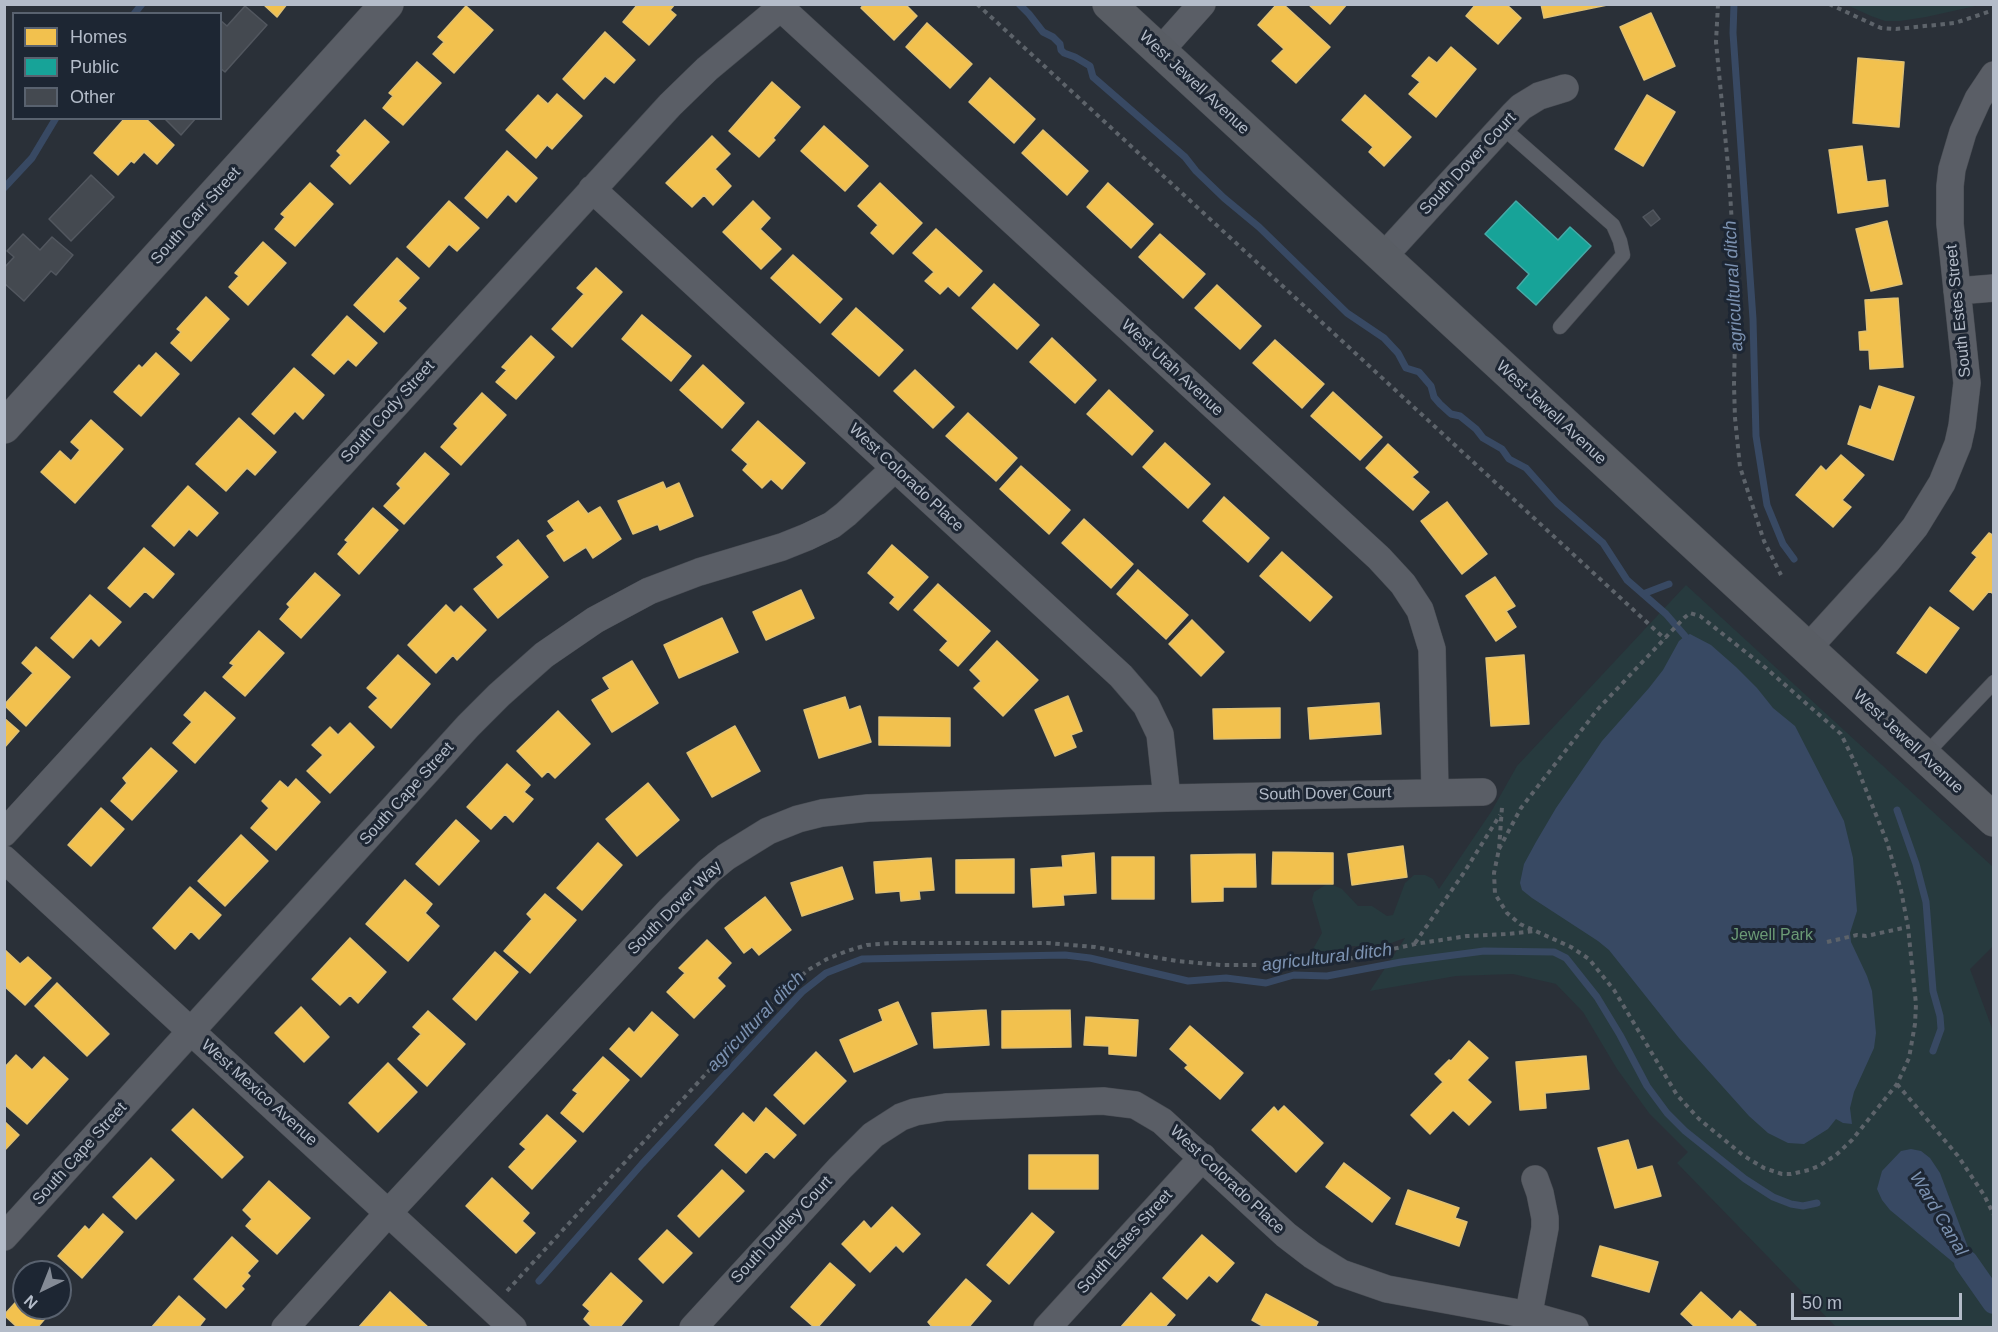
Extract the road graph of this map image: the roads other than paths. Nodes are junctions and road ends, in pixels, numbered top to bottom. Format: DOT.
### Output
graph roads {
  1 [pos="387,4"];
  2 [pos="1109,4"];
  3 [pos="1202,4"];
  4 [pos="783,6"];
  5 [pos="1160,51"];
  6 [pos="1994,75"];
  7 [pos="1565,88"];
  8 [pos="1502,127"];
  9 [pos="592,189"];
  10 [pos="1383,257"];
  11 [pos="1994,288"];
  12 [pos="1957,291"];
  13 [pos="1560,327"];
  14 [pos="4,427"];
  15 [pos="895,468"];
  16 [pos="1807,649"];
  17 [pos="1994,682"];
  18 [pos="1924,756"];
  19 [pos="1435,792"];
  20 [pos="1483,792"];
  21 [pos="1167,798"];
  22 [pos="1994,820"];
  23 [pos="4,833"];
  24 [pos="4,859"];
  25 [pos="191,1032"];
  26 [pos="873,1135"];
  27 [pos="1203,1157"];
  28 [pos="1535,1179"];
  29 [pos="389,1212"];
  30 [pos="4,1237"];
  31 [pos="1527,1321"];
  32 [pos="285,1328"];
  33 [pos="513,1328"];
  34 [pos="693,1328"];
  35 [pos="1047,1328"];
  36 [pos="1575,1328"];
  1 -- 14 [label="street, South Carr Street"];
  2 -- 5 [label="main road, West Jewell Avenue"];
  3 -- 5 [label="street"];
  4 -- 9 [label="street, South Cody Street"];
  4 -- 19 [label="street, West Utah Avenue"];
  5 -- 10 [label="main road, West Jewell Avenue"];
  6 -- 12 [label="street, South Estes Street"];
  7 -- 8 [label="street, South Dover Court"];
  8 -- 10 [label="street, South Dover Court"];
  8 -- 13 [label="lane"];
  9 -- 15 [label="street, West Colorado Place"];
  9 -- 23 [label="street, South Cody Street"];
  10 -- 16 [label="main road, West Jewell Avenue"];
  11 -- 12 [label="street"];
  12 -- 16 [label="street, South Estes Street"];
  15 -- 21 [label="street, West Colorado Place"];
  15 -- 25 [label="street, South Cape Street"];
  16 -- 18 [label="main road, West Jewell Avenue"];
  17 -- 18 [label="lane"];
  18 -- 22 [label="main road, West Jewell Avenue"];
  19 -- 20 [label="street, South Dover Court"];
  19 -- 21 [label="street, South Dover Court"];
  21 -- 29 [label="street, South Dover Way"];
  24 -- 25 [label="street, West Mexico Avenue"];
  25 -- 29 [label="street, West Mexico Avenue"];
  25 -- 30 [label="street, South Cape Street"];
  26 -- 27 [label="street, West Colorado Place"];
  26 -- 34 [label="street, South Dudley Court"];
  27 -- 31 [label="street, West Colorado Place"];
  27 -- 35 [label="street, South Estes Street"];
  28 -- 31 [label="street"];
  29 -- 32 [label="street"];
  29 -- 33 [label="street, West Mexico Avenue"];
  31 -- 36 [label="street, West Colorado Place"];
}
